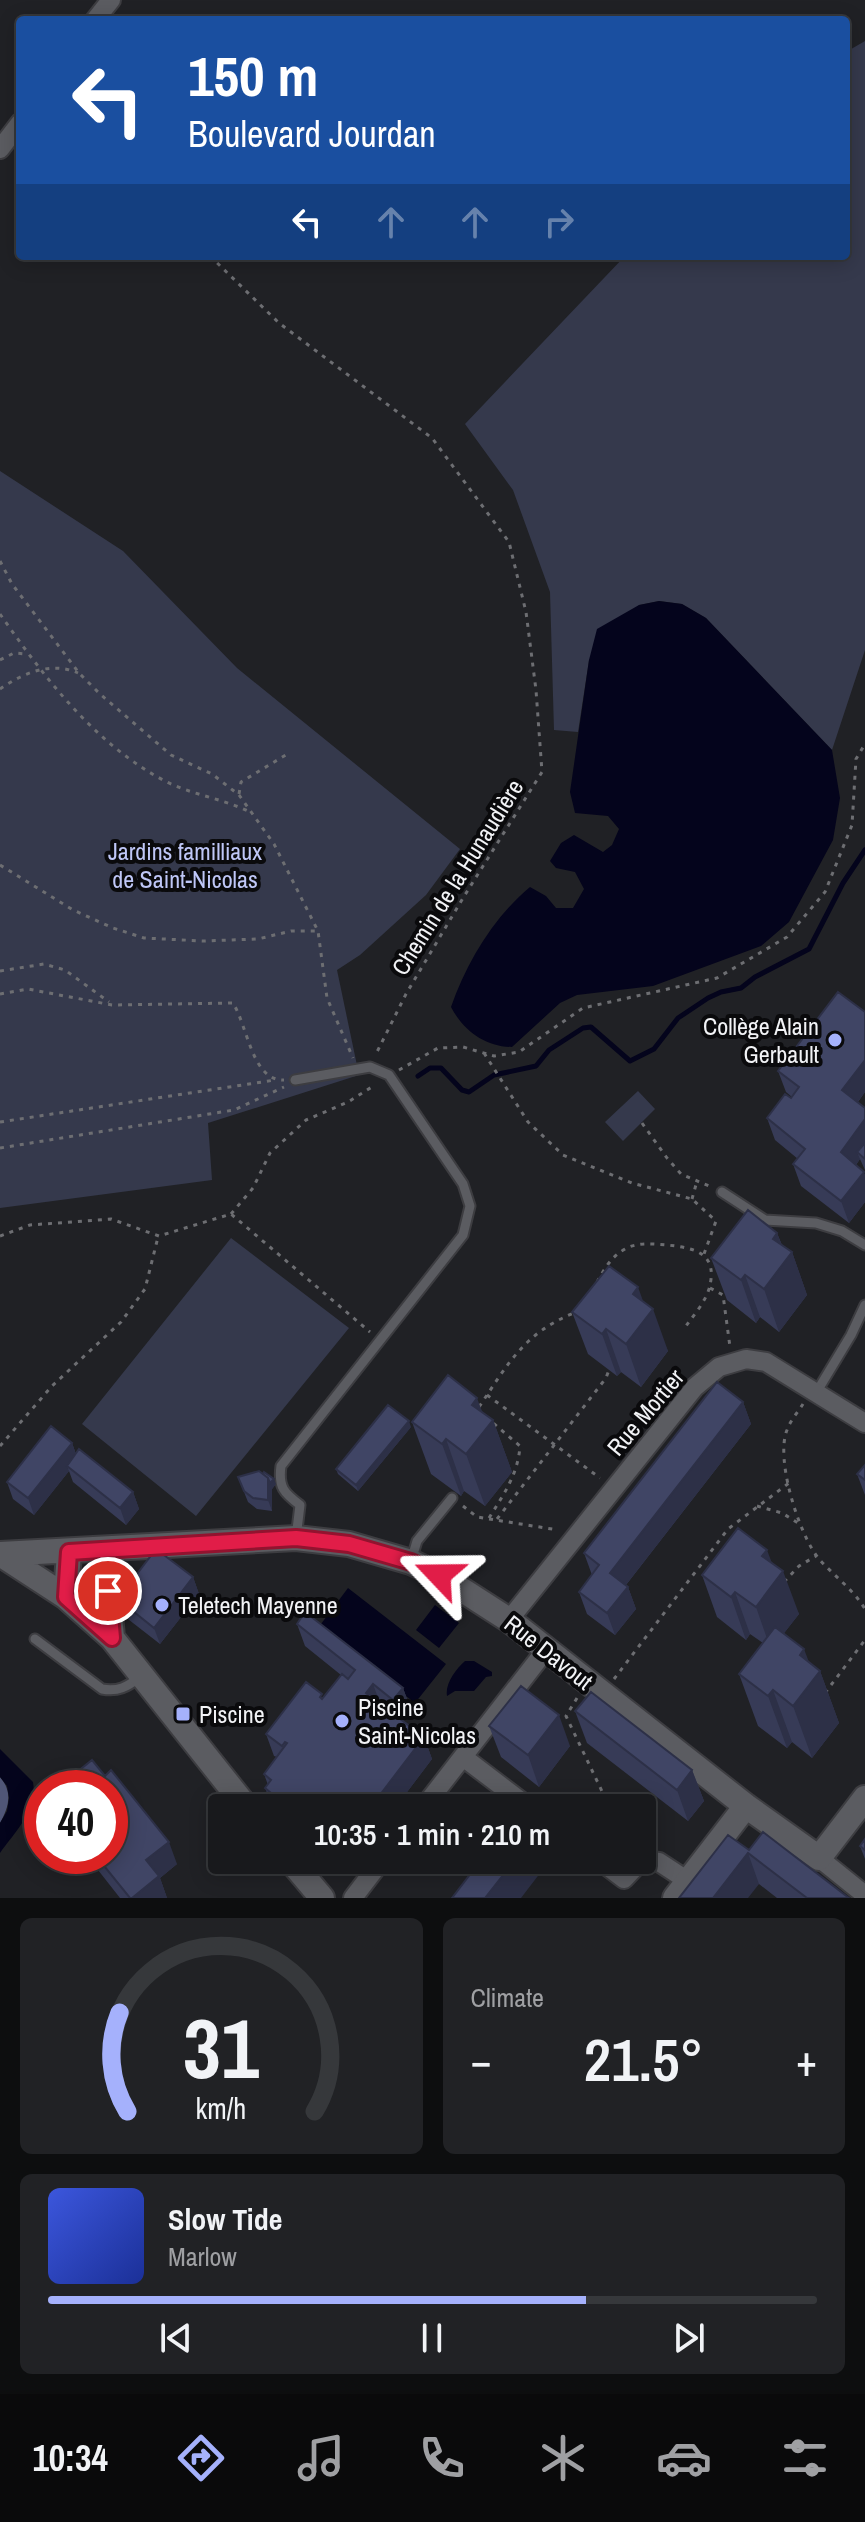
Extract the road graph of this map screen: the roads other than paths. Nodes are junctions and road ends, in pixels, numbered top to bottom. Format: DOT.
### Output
graph roads {
  1 [pos="111,0"];
  2 [pos="98,16"];
  3 [pos="16,128"];
  4 [pos="0,149"];
  5 [pos="295,1080"];
  6 [pos="722,1192"];
  7 [pos="865,1245"];
  8 [pos="865,1305"];
  9 [pos="814,1392"];
  10 [pos="865,1423"];
  11 [pos="452,1498"];
  12 [pos="296,1538"];
  13 [pos="113,1548"];
  14 [pos="69,1552"];
  15 [pos="0,1554"];
  16 [pos="411,1562"];
  17 [pos="66,1597"];
  18 [pos="509,1620"];
  19 [pos="112,1638"];
  20 [pos="35,1639"];
  21 [pos="545,1651"];
  22 [pos="143,1675"];
  23 [pos="463,1757"];
  24 [pos="236,1794"];
  25 [pos="434,1794"];
  26 [pos="512,1794"];
  27 [pos="865,1798"];
  28 [pos="746,1806"];
  29 [pos="819,1858"];
  30 [pos="656,1865"];
  31 [pos="302,1874"];
  32 [pos="371,1874"];
  33 [pos="682,1889"];
  34 [pos="865,1895"];
  35 [pos="322,1898"];
  36 [pos="353,1898"];
  1 -- 2 [label="street"];
  3 -- 4 [label="street"];
  5 -- 12 [label="lane"];
  6 -- 7 [label="lane"];
  8 -- 9 [label="lane"];
  9 -- 10 [label="street"];
  9 -- 18 [label="street, Rue Mortier"];
  11 -- 16 [label="lane"];
  12 -- 13 [label="street, Rue Davout"];
  12 -- 16 [label="street, Rue Davout"];
  13 -- 14 [label="street, Rue Davout"];
  13 -- 19 [label="street"];
  14 -- 15 [label="street, Rue Davout"];
  14 -- 17 [label="street"];
  15 -- 17 [label="street"];
  16 -- 18 [label="street, Rue Davout"];
  17 -- 19 [label="street"];
  18 -- 21 [label="street, Rue Davout"];
  19 -- 22 [label="street"];
  20 -- 22 [label="lane"];
  21 -- 23 [label="street"];
  21 -- 28 [label="street, Rue Davout"];
  22 -- 24 [label="street"];
  23 -- 25 [label="street"];
  23 -- 26 [label="street"];
  27 -- 29 [label="street"];
  28 -- 29 [label="street, Rue Davout"];
  28 -- 33 [label="street"];
  29 -- 34 [label="street"];
  30 -- 33 [label="street"];
  31 -- 35 [label="street"];
  32 -- 36 [label="street"];
}
